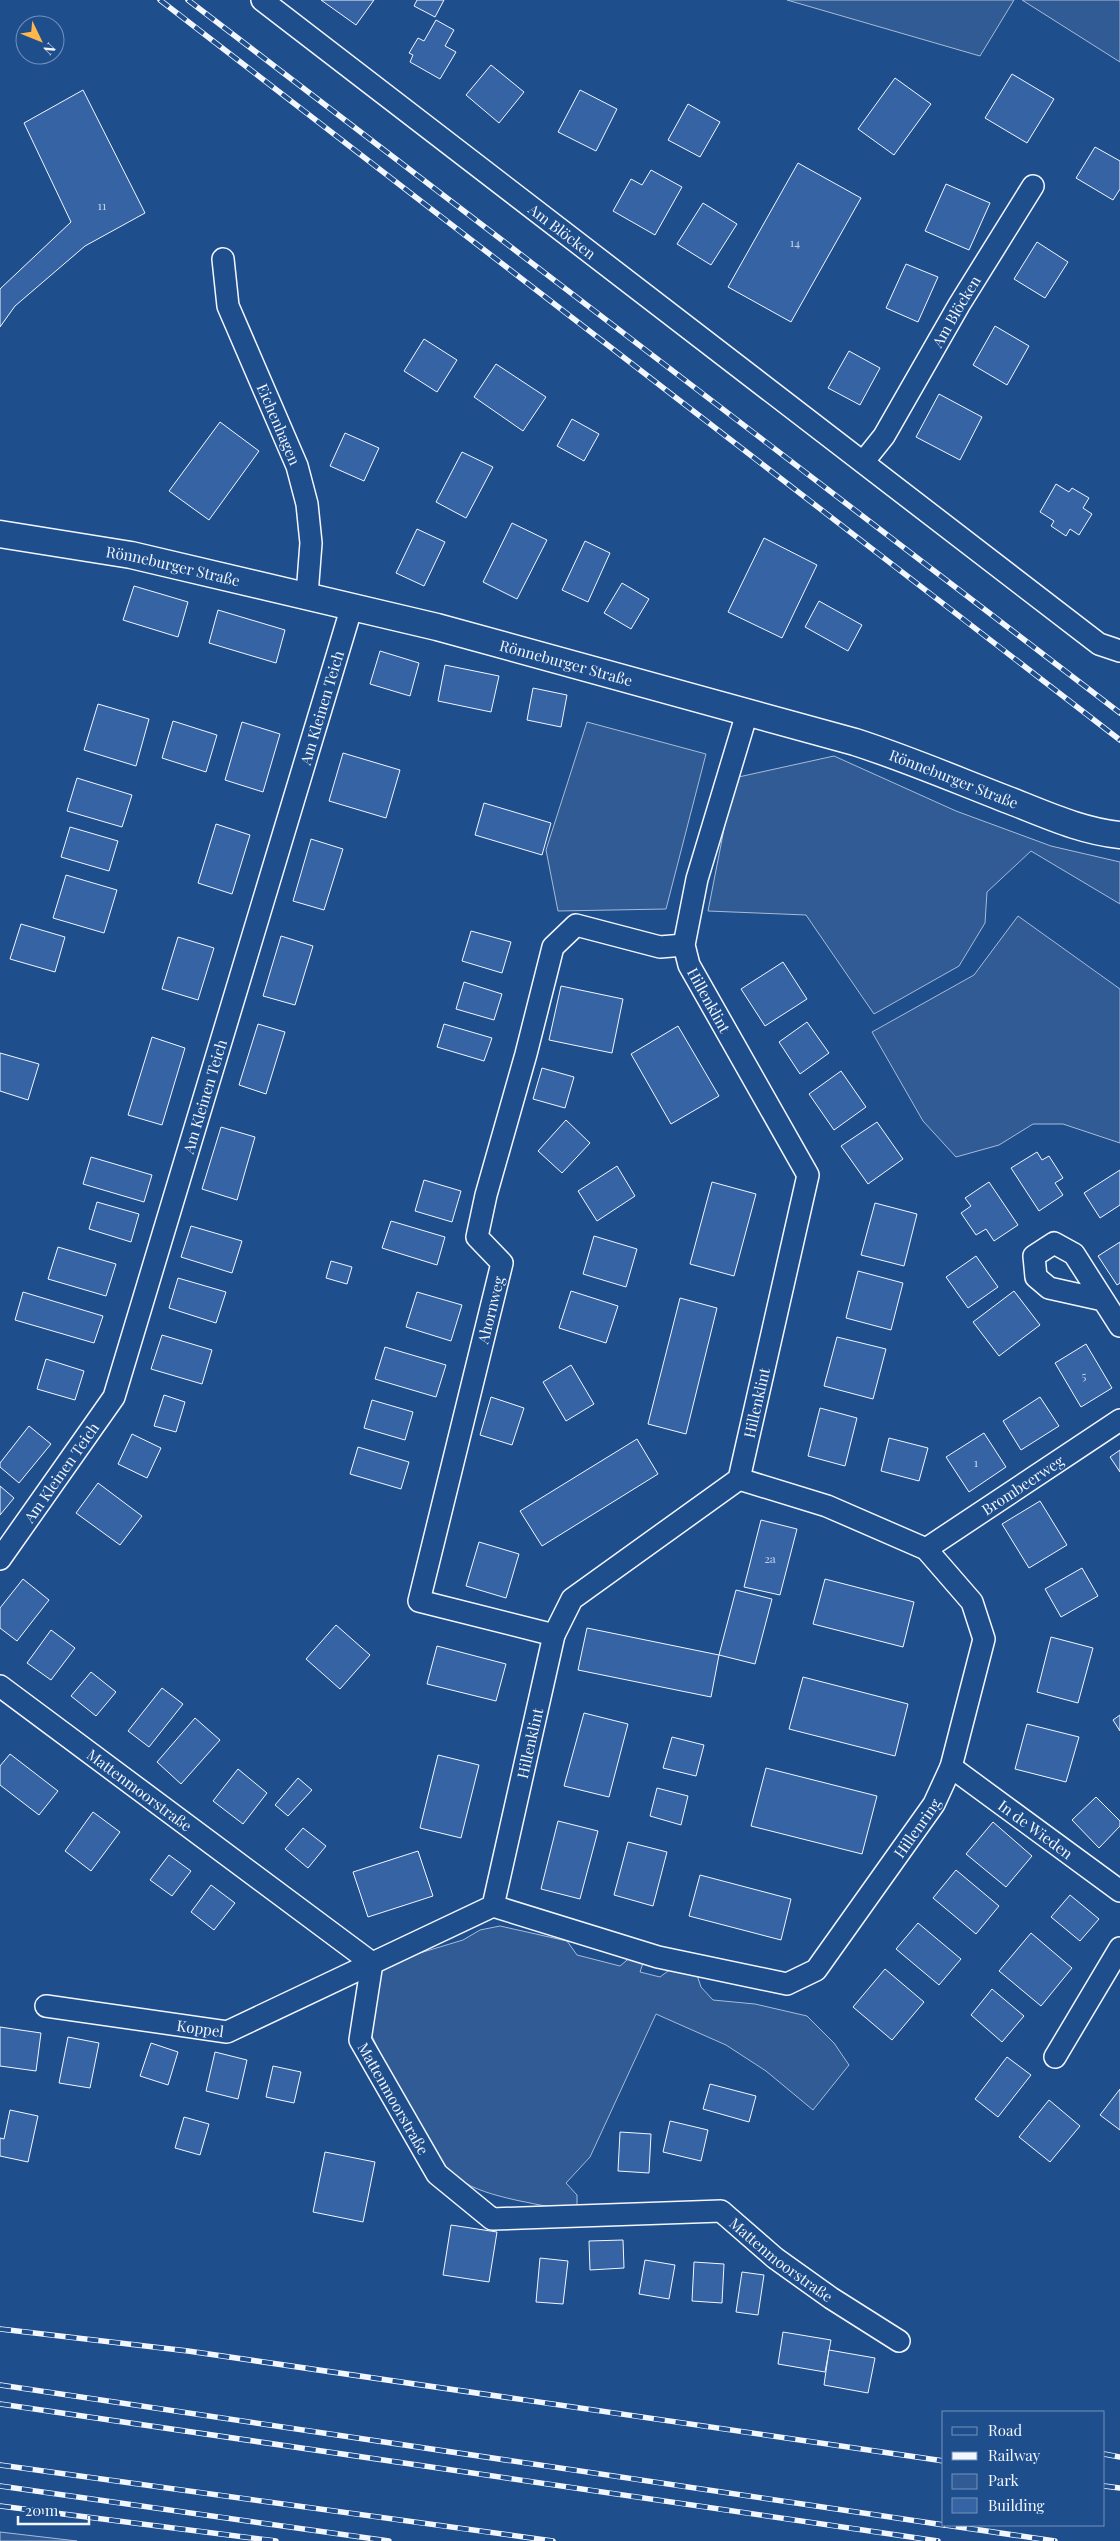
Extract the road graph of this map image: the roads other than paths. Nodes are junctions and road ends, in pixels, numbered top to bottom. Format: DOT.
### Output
graph roads {
  1 [pos="262,0"];
  2 [pos="1033,186"];
  3 [pos="224,259"];
  4 [pos="864,461"];
  5 [pos="0,534"];
  6 [pos="307,595"];
  7 [pos="352,606"];
  8 [pos="1120,651"];
  9 [pos="747,713"];
  10 [pos="1120,835"];
  11 [pos="684,945"];
  12 [pos="1103,1300"];
  13 [pos="1120,1326"];
  14 [pos="1120,1420"];
  15 [pos="739,1479"];
  16 [pos="926,1549"];
  17 [pos="0,1559"];
  18 [pos="554,1635"];
  19 [pos="3,1696"];
  20 [pos="951,1767"];
  21 [pos="1120,1891"];
  22 [pos="493,1906"];
  23 [pos="1120,1948"];
  24 [pos="372,1963"];
  25 [pos="46,2006"];
  26 [pos="1056,2057"];
  27 [pos="899,2341"];
  1 -- 4 [label="street, Am Blöcken"];
  2 -- 4 [label="street, Am Blöcken"];
  3 -- 6 [label="street, Eichenhagen"];
  4 -- 8 [label="street, Am Blöcken"];
  5 -- 6 [label="street, Rönneburger Straße"];
  6 -- 7 [label="street, Rönneburger Straße"];
  7 -- 9 [label="street, Rönneburger Straße"];
  7 -- 17 [label="street, Am Kleinen Teich"];
  9 -- 10 [label="street, Rönneburger Straße"];
  9 -- 11 [label="street, Hillenklint"];
  11 -- 15 [label="street, Hillenklint"];
  11 -- 18 [label="street, Ahornweg"];
  12 -- 13 [label="street"];
  14 -- 16 [label="street, Brombeerweg"];
  15 -- 16 [label="street, Hillenring"];
  15 -- 18 [label="street, Hillenklint"];
  16 -- 20 [label="street, Hillenring"];
  18 -- 22 [label="street, Hillenklint"];
  19 -- 24 [label="street, Mattenmoorstraße"];
  20 -- 21 [label="street, In de Wieden"];
  20 -- 22 [label="street, Hillenring"];
  22 -- 24 [label="street"];
  23 -- 26 [label="street"];
  24 -- 25 [label="street, Koppel"];
  24 -- 27 [label="street, Mattenmoorstraße"];
}
